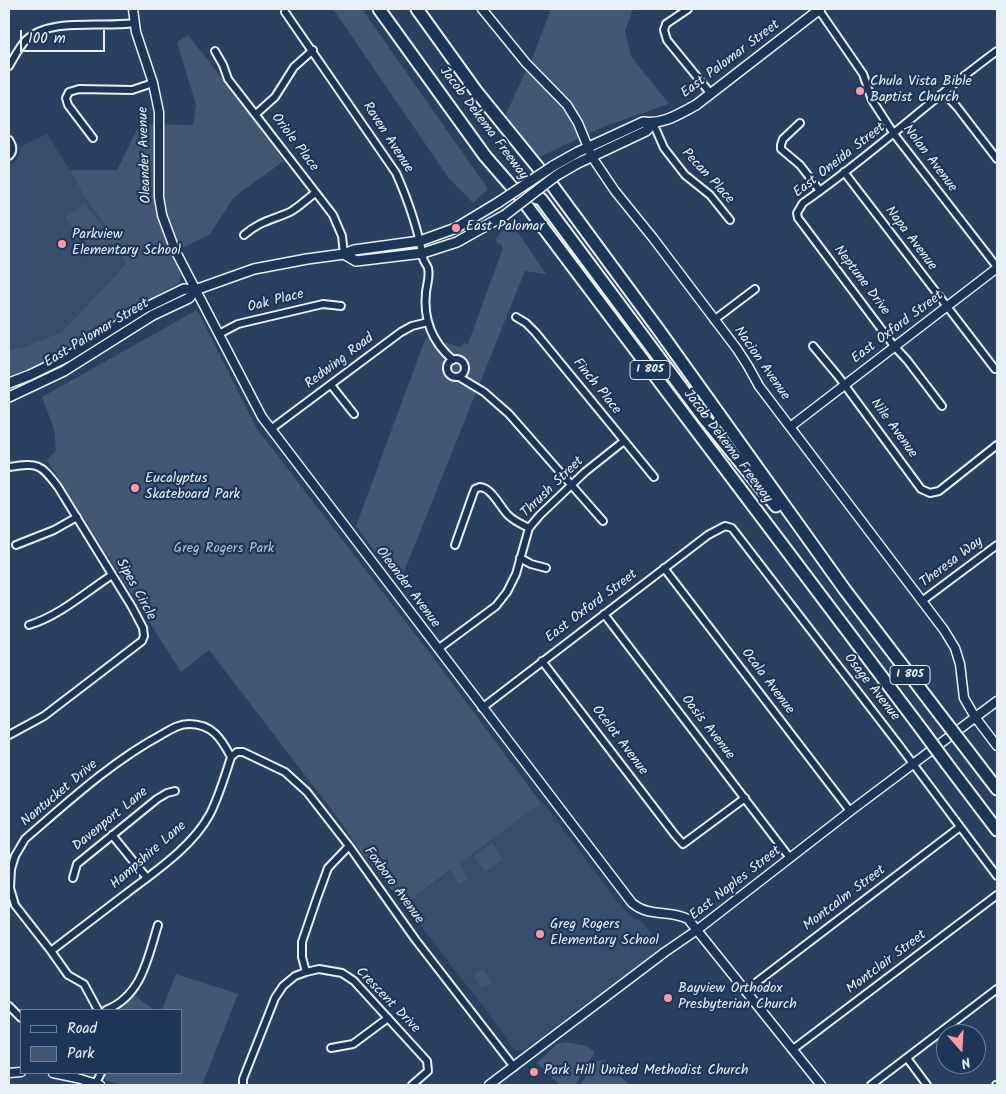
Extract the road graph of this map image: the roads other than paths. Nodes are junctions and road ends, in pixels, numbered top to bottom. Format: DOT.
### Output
graph roads {
  1 [pos="133,9"];
  2 [pos="379,9"];
  3 [pos="417,9"];
  4 [pos="482,9"];
  5 [pos="688,9"];
  6 [pos="819,9"];
  7 [pos="285,12"];
  8 [pos="134,23"];
  9 [pos="313,50"];
  10 [pos="215,51"];
  11 [pos="997,51"];
  12 [pos="9,66"];
  13 [pos="153,84"];
  14 [pos="944,93"];
  15 [pos="710,94"];
  16 [pos="256,114"];
  17 [pos="652,123"];
  18 [pos="800,123"];
  19 [pos="894,134"];
  20 [pos="93,138"];
  21 [pos="9,140"];
  22 [pos="588,148"];
  23 [pos="9,156"];
  24 [pos="592,157"];
  25 [pos="997,159"];
  26 [pos="844,172"];
  27 [pos="820,191"];
  28 [pos="530,192"];
  29 [pos="315,193"];
  30 [pos="798,218"];
  31 [pos="730,220"];
  32 [pos="244,235"];
  33 [pos="420,241"];
  34 [pos="423,253"];
  35 [pos="344,254"];
  36 [pos="583,263"];
  37 [pos="997,268"];
  38 [pos="755,289"];
  39 [pos="195,290"];
  40 [pos="341,306"];
  41 [pos="947,308"];
  42 [pos="516,317"];
  43 [pos="714,320"];
  44 [pos="428,322"];
  45 [pos="219,334"];
  46 [pos="814,346"];
  47 [pos="894,346"];
  48 [pos="442,351"];
  49 [pos="453,360"];
  50 [pos="447,367"];
  51 [pos="995,368"];
  52 [pos="464,370"];
  53 [pos="28,376"];
  54 [pos="459,377"];
  55 [pos="9,383"];
  56 [pos="331,385"];
  57 [pos="844,385"];
  58 [pos="480,389"];
  59 [pos="21,392"];
  60 [pos="9,397"];
  61 [pos="942,406"];
  62 [pos="354,414"];
  63 [pos="790,427"];
  64 [pos="271,429"];
  65 [pos="624,441"];
  66 [pos="997,445"];
  67 [pos="9,467"];
  68 [pos="654,477"];
  69 [pos="572,485"];
  70 [pos="77,518"];
  71 [pos="603,521"];
  72 [pos="529,528"];
  73 [pos="718,528"];
  74 [pos="997,544"];
  75 [pos="16,545"];
  76 [pos="455,545"];
  77 [pos="520,558"];
  78 [pos="546,568"];
  79 [pos="664,568"];
  80 [pos="112,575"];
  81 [pos="845,590"];
  82 [pos="922,602"];
  83 [pos="604,614"];
  84 [pos="29,625"];
  85 [pos="438,649"];
  86 [pos="542,661"];
  87 [pos="997,701"];
  88 [pos="482,708"];
  89 [pos="975,717"];
  90 [pos="922,730"];
  91 [pos="9,735"];
  92 [pos="997,746"];
  93 [pos="231,756"];
  94 [pos="912,764"];
  95 [pos="997,789"];
  96 [pos="175,791"];
  97 [pos="745,798"];
  98 [pos="850,811"];
  99 [pos="960,827"];
  100 [pos="997,830"];
  101 [pos="112,835"];
  102 [pos="349,846"];
  103 [pos="790,858"];
  104 [pos="997,876"];
  105 [pos="73,878"];
  106 [pos="147,878"];
  107 [pos="997,895"];
  108 [pos="158,925"];
  109 [pos="697,930"];
  110 [pos="51,951"];
  111 [pos="306,972"];
  112 [pos="997,989"];
  113 [pos="745,991"];
  114 [pos="9,1008"];
  115 [pos="97,1009"];
  116 [pos="108,1009"];
  117 [pos="20,1017"];
  118 [pos="388,1018"];
  119 [pos="331,1048"];
  120 [pos="792,1050"];
  121 [pos="907,1058"];
  122 [pos="514,1067"];
  123 [pos="57,1074"];
  124 [pos="97,1085"];
  125 [pos="242,1085"];
  126 [pos="412,1085"];
  127 [pos="489,1085"];
  128 [pos="821,1085"];
  129 [pos="871,1085"];
  130 [pos="927,1085"];
  1 -- 8 [label="street, Oleander Avenue"];
  2 -- 90 [label="highway, Jacob Dekema Freeway / I 805"];
  3 -- 81 [label="highway, Jacob Dekema Freeway / I 805"];
  4 -- 22 [label="street, Nacion Avenue"];
  5 -- 15 [label="street"];
  6 -- 15 [label="main road, East Palomar Street"];
  6 -- 19 [label="street, Nolan Avenue"];
  7 -- 9 [label="street, Raven Avenue"];
  8 -- 12 [label="street"];
  8 -- 13 [label="street, Oleander Avenue"];
  9 -- 16 [label="street"];
  9 -- 33 [label="street, Raven Avenue"];
  10 -- 16 [label="street, Oriole Place"];
  11 -- 14 [label="street, East Oneida Street"];
  13 -- 20 [label="street"];
  13 -- 39 [label="street, Oleander Avenue"];
  14 -- 19 [label="street, East Oneida Street"];
  14 -- 25 [label="street"];
  15 -- 17 [label="main road, East Palomar Street"];
  16 -- 29 [label="street, Oriole Place"];
  17 -- 22 [label="main road, East Palomar Street"];
  17 -- 24 [label="main road, East Palomar Street"];
  17 -- 31 [label="street, Pecan Place"];
  18 -- 27 [label="street"];
  19 -- 26 [label="street, East Oneida Street"];
  19 -- 37 [label="street, Nolan Avenue"];
  21 -- 23 [label="street"];
  22 -- 24 [label="street, Nacion Avenue"];
  22 -- 28 [label="main road, East Palomar Street, bridge"];
  24 -- 28 [label="main road, East Palomar Street, bridge"];
  24 -- 43 [label="street, Nacion Avenue"];
  26 -- 27 [label="street, East Oneida Street"];
  26 -- 41 [label="street, Napa Avenue"];
  27 -- 30 [label="street, East Oneida Street"];
  28 -- 33 [label="main road, East Palomar Street, bridge"];
  28 -- 34 [label="main road, East Palomar Street, bridge"];
  28 -- 36 [label="highway"];
  29 -- 32 [label="street"];
  29 -- 35 [label="street, Oriole Place"];
  30 -- 47 [label="street, Neptune Drive"];
  33 -- 34 [label="street, Raven Avenue"];
  33 -- 35 [label="main road, East Palomar Street"];
  34 -- 35 [label="main road, East Palomar Street"];
  34 -- 44 [label="street, Raven Avenue"];
  35 -- 39 [label="main road, East Palomar Street"];
  36 -- 81 [label="highway"];
  36 -- 90 [label="highway"];
  37 -- 41 [label="street, East Oxford Street"];
  38 -- 43 [label="street"];
  39 -- 45 [label="street, Oleander Avenue"];
  39 -- 53 [label="main road, East Palomar Street"];
  39 -- 59 [label="main road, East Palomar Street"];
  40 -- 45 [label="street, Oak Place"];
  41 -- 47 [label="street, East Oxford Street"];
  41 -- 51 [label="street, Napa Avenue"];
  42 -- 65 [label="street, Finch Place"];
  43 -- 63 [label="street, Nacion Avenue"];
  44 -- 48 [label="street, Raven Avenue"];
  44 -- 56 [label="street, Redwing Road"];
  45 -- 64 [label="street, Oleander Avenue"];
  46 -- 57 [label="street, Nile Avenue"];
  47 -- 57 [label="street, East Oxford Street"];
  47 -- 61 [label="street, Neptune Drive"];
  48 -- 49 [label="street, Raven Avenue"];
  48 -- 50 [label="street, Raven Avenue"];
  49 -- 50 [label="street"];
  49 -- 52 [label="street"];
  50 -- 54 [label="street"];
  52 -- 54 [label="street"];
  52 -- 58 [label="street"];
  53 -- 55 [label="main road, East Palomar Street"];
  53 -- 59 [label="main road"];
  54 -- 58 [label="street"];
  56 -- 62 [label="street"];
  56 -- 64 [label="street, Redwing Road"];
  57 -- 63 [label="street, East Oxford Street"];
  57 -- 66 [label="street, Nile Avenue"];
  58 -- 69 [label="street"];
  59 -- 60 [label="main road, East Palomar Street"];
  63 -- 82 [label="street, Nacion Avenue"];
  64 -- 85 [label="street, Oleander Avenue"];
  65 -- 68 [label="street, Finch Place"];
  65 -- 69 [label="street, Thrush Street"];
  67 -- 70 [label="street, Sipes Circle"];
  69 -- 71 [label="street"];
  69 -- 72 [label="street, Thrush Street"];
  70 -- 75 [label="street"];
  70 -- 80 [label="street, Sipes Circle"];
  72 -- 76 [label="street"];
  72 -- 77 [label="street, Thrush Street"];
  73 -- 79 [label="street, East Oxford Street"];
  73 -- 94 [label="street, Osage Avenue"];
  74 -- 82 [label="street, Theresa Way"];
  77 -- 78 [label="street"];
  77 -- 85 [label="street, Thrush Street"];
  79 -- 83 [label="street, East Oxford Street"];
  79 -- 98 [label="street, Ocala Avenue"];
  80 -- 84 [label="street"];
  80 -- 91 [label="street, Sipes Circle"];
  81 -- 95 [label="highway, Jacob Dekema Freeway / I 805, bridge"];
  82 -- 89 [label="street, Nacion Avenue"];
  83 -- 86 [label="street, East Oxford Street"];
  83 -- 97 [label="street, Oasis Avenue"];
  85 -- 88 [label="street, Oleander Avenue"];
  86 -- 88 [label="street, East Oxford Street"];
  86 -- 97 [label="street, Ocelot Avenue"];
  87 -- 89 [label="street, East Naples Street"];
  88 -- 109 [label="street, Oleander Avenue"];
  89 -- 92 [label="street, Nacion Avenue"];
  89 -- 94 [label="street, East Naples Street"];
  90 -- 100 [label="highway, Jacob Dekema Freeway / I 805, bridge"];
  93 -- 102 [label="street, Foxboro Avenue"];
  93 -- 106 [label="street, Hampshire Lane"];
  93 -- 110 [label="street, Nantucket Drive"];
  94 -- 98 [label="street, East Naples Street"];
  94 -- 99 [label="street, Osage Avenue"];
  96 -- 101 [label="street, Davenport Lane"];
  97 -- 103 [label="street, Oasis Avenue"];
  98 -- 103 [label="street, East Naples Street"];
  99 -- 104 [label="street, Osage Avenue"];
  99 -- 113 [label="street, Montcalm Street"];
  101 -- 105 [label="street, Davenport Lane"];
  101 -- 106 [label="street"];
  102 -- 111 [label="street"];
  102 -- 122 [label="street, Foxboro Avenue"];
  103 -- 109 [label="street, East Naples Street"];
  106 -- 110 [label="street, Hampshire Lane"];
  107 -- 120 [label="street, Montclair Street"];
  108 -- 116 [label="street"];
  109 -- 113 [label="street, Oleander Avenue"];
  109 -- 122 [label="street, East Naples Street"];
  110 -- 115 [label="street, Nantucket Drive"];
  111 -- 118 [label="street, Crescent Drive"];
  111 -- 125 [label="street, Crescent Drive"];
  112 -- 121 [label="street"];
  113 -- 120 [label="street, Oleander Avenue"];
  114 -- 117 [label="street"];
  118 -- 119 [label="street"];
  118 -- 126 [label="street, Crescent Drive"];
  120 -- 128 [label="street, Oleander Avenue"];
  121 -- 129 [label="street"];
  121 -- 130 [label="street"];
  122 -- 127 [label="street, East Naples Street"];
  123 -- 124 [label="street"];
}
